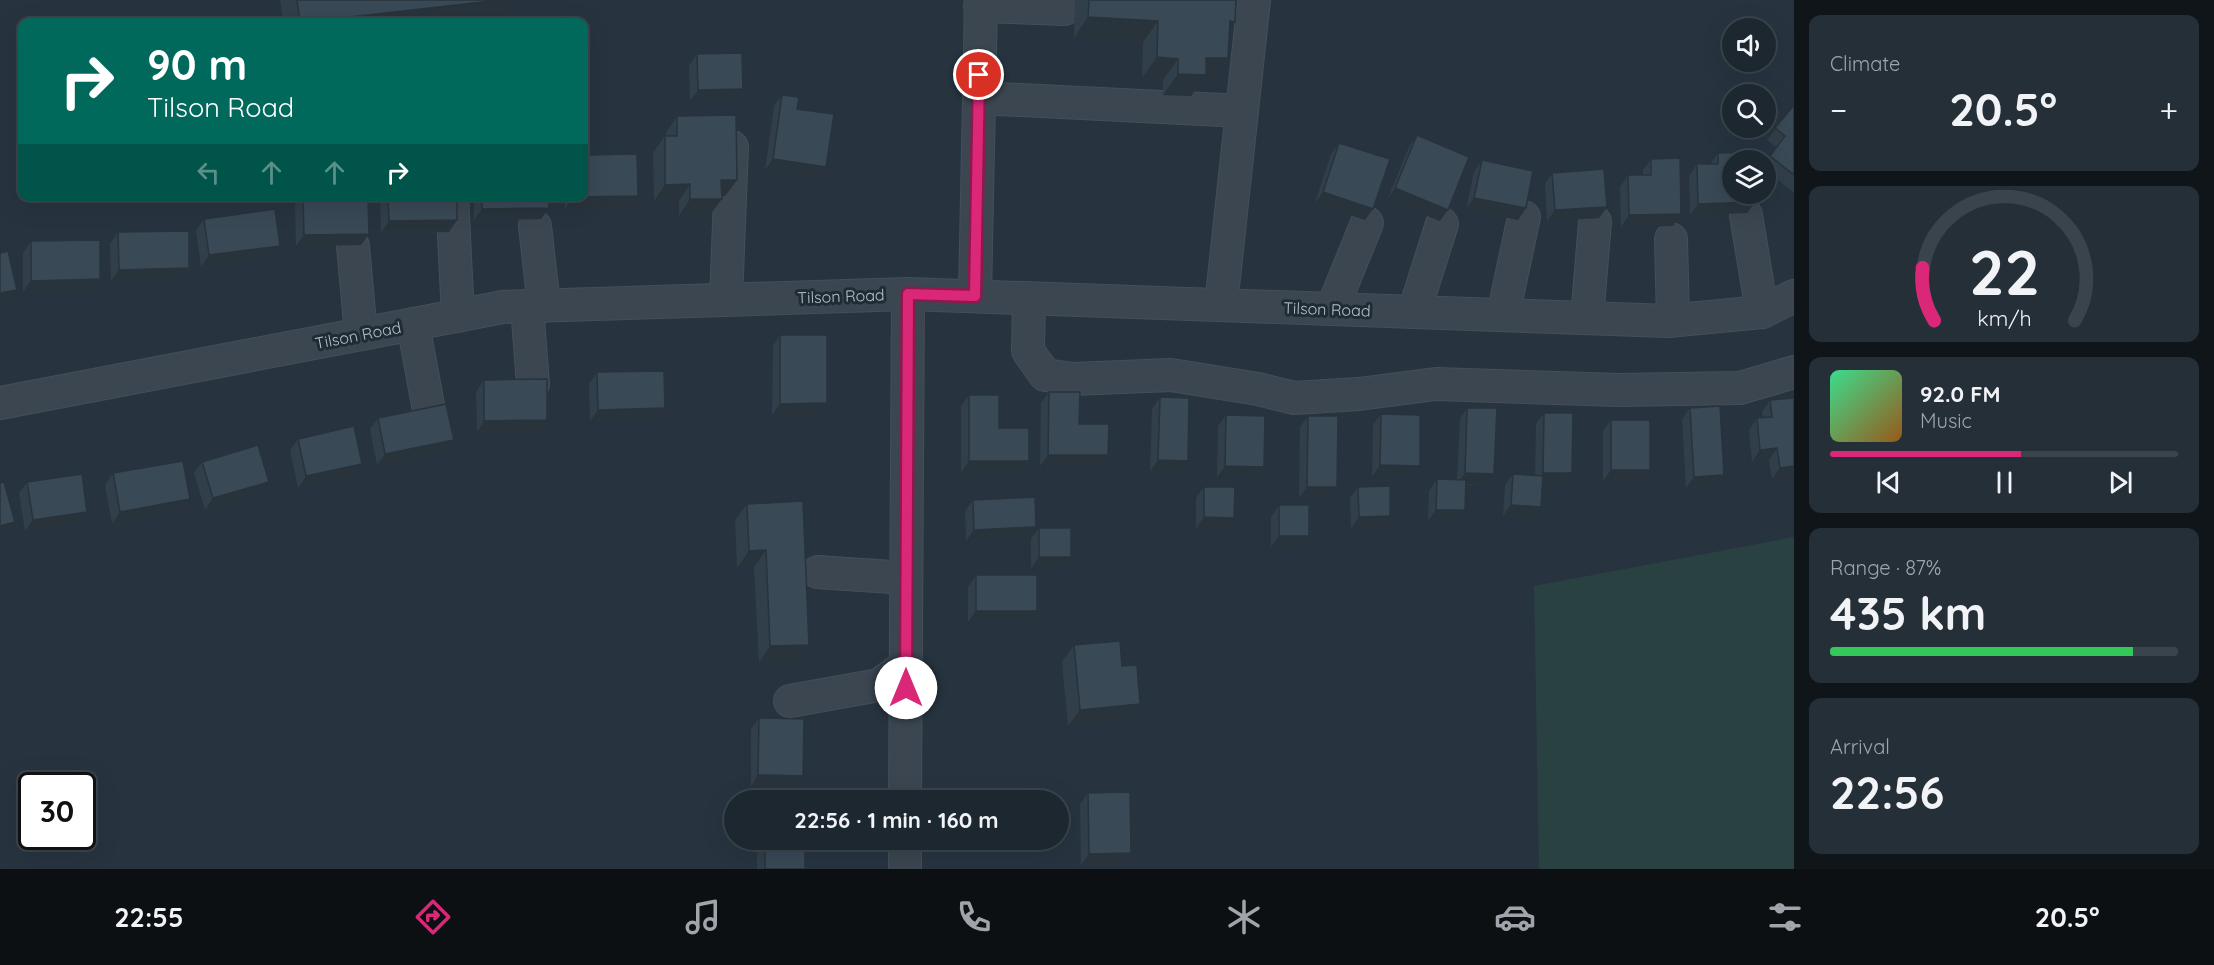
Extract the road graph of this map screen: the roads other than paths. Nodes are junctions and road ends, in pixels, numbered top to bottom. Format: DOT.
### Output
graph roads {
  1 [pos="1254,0"];
  2 [pos="980,3"];
  3 [pos="1064,9"];
  4 [pos="978,98"];
  5 [pos="1242,111"];
  6 [pos="734,116"];
  7 [pos="452,201"];
  8 [pos="1746,215"];
  9 [pos="1524,217"];
  10 [pos="1595,222"];
  11 [pos="1366,223"];
  12 [pos="1442,224"];
  13 [pos="536,226"];
  14 [pos="1671,239"];
  15 [pos="353,246"];
  16 [pos="908,294"];
  17 [pos="975,296"];
  18 [pos="1794,296"];
  19 [pos="1029,298"];
  20 [pos="726,300"];
  21 [pos="1221,305"];
  22 [pos="536,306"];
  23 [pos="1332,309"];
  24 [pos="1414,312"];
  25 [pos="1762,312"];
  26 [pos="1503,315"];
  27 [pos="458,316"];
  28 [pos="1587,318"];
  29 [pos="1673,320"];
  30 [pos="413,324"];
  31 [pos="362,334"];
  32 [pos="1794,372"];
  33 [pos="533,384"];
  34 [pos="0,403"];
  35 [pos="430,416"];
  36 [pos="818,572"];
  37 [pos="906,578"];
  38 [pos="906,665"];
  39 [pos="790,701"];
  40 [pos="905,790"];
  41 [pos="905,850"];
  42 [pos="905,869"];
  1 -- 5 [label="street"];
  2 -- 3 [label="street"];
  2 -- 4 [label="street"];
  4 -- 5 [label="street"];
  4 -- 17 [label="street"];
  5 -- 21 [label="street"];
  6 -- 20 [label="street"];
  7 -- 27 [label="street"];
  8 -- 25 [label="street"];
  9 -- 26 [label="street"];
  10 -- 28 [label="street"];
  11 -- 23 [label="street"];
  12 -- 24 [label="street"];
  13 -- 22 [label="street"];
  14 -- 29 [label="street"];
  15 -- 31 [label="street"];
  16 -- 17 [label="street, Tilson Road"];
  16 -- 20 [label="street, Tilson Road"];
  16 -- 37 [label="street"];
  17 -- 19 [label="street, Tilson Road"];
  18 -- 25 [label="street, Tilson Road"];
  19 -- 21 [label="street, Tilson Road"];
  19 -- 32 [label="street"];
  20 -- 22 [label="street, Tilson Road"];
  21 -- 23 [label="street, Tilson Road"];
  22 -- 27 [label="street, Tilson Road"];
  22 -- 33 [label="street"];
  23 -- 24 [label="street, Tilson Road"];
  24 -- 26 [label="street, Tilson Road"];
  25 -- 29 [label="street, Tilson Road"];
  26 -- 28 [label="street, Tilson Road"];
  27 -- 30 [label="street, Tilson Road"];
  28 -- 29 [label="street, Tilson Road"];
  30 -- 31 [label="street, Tilson Road"];
  30 -- 35 [label="street"];
  31 -- 34 [label="street, Tilson Road"];
  36 -- 37 [label="street"];
  37 -- 38 [label="street"];
  38 -- 39 [label="street"];
  38 -- 40 [label="street"];
  41 -- 42 [label="street"];
}
